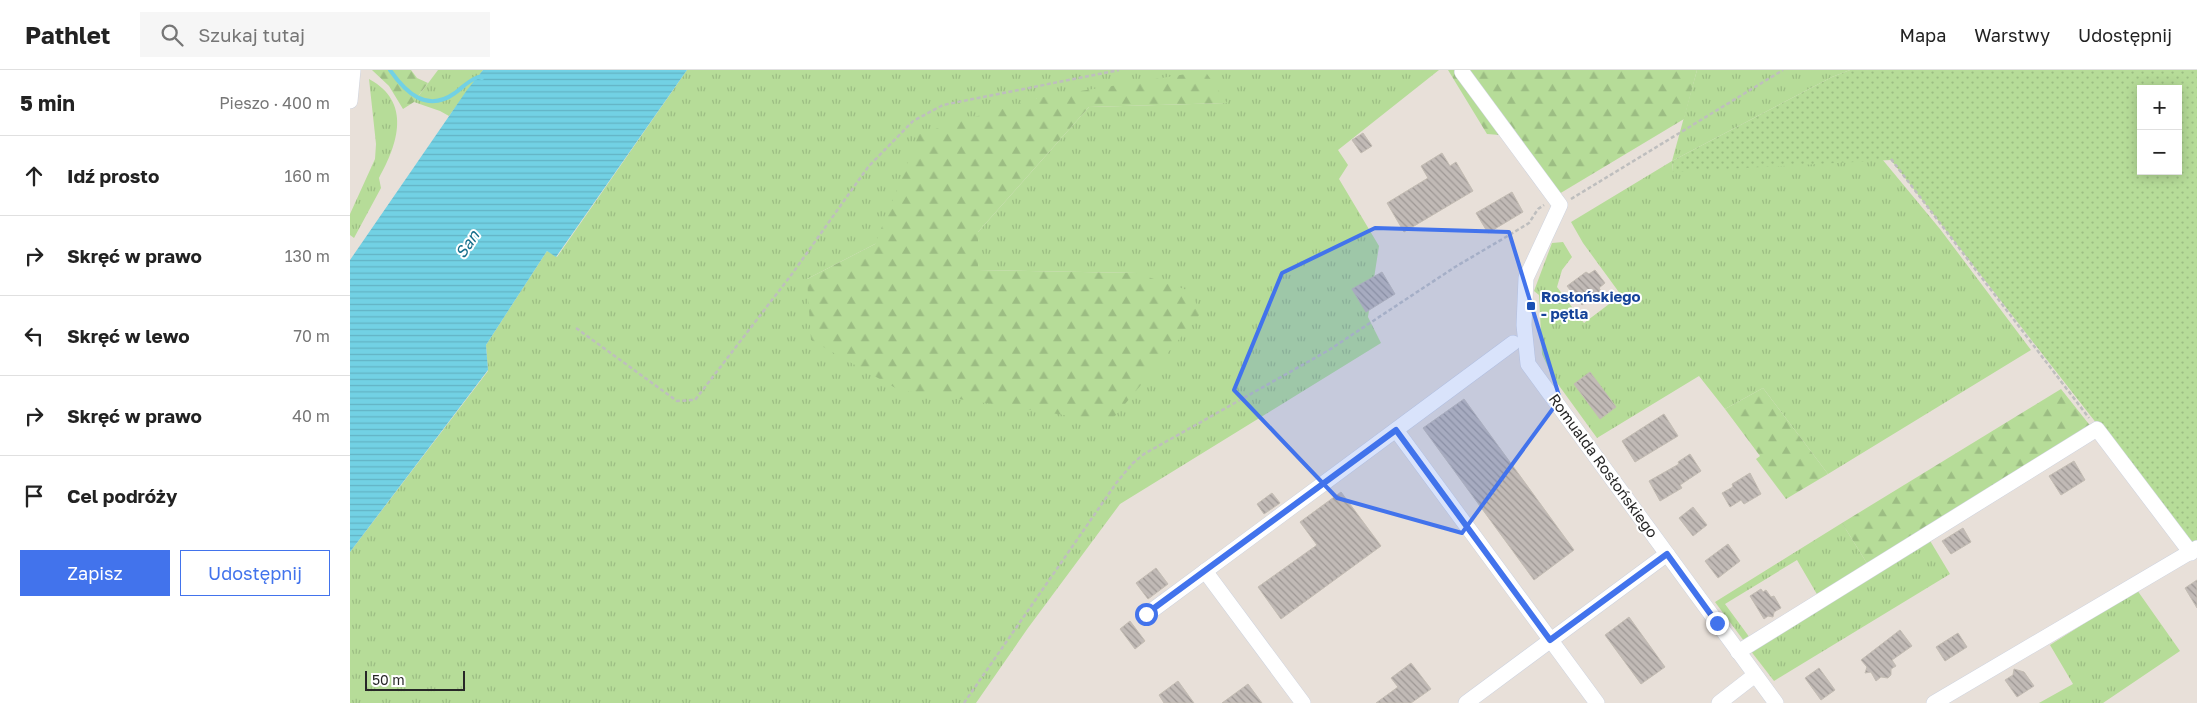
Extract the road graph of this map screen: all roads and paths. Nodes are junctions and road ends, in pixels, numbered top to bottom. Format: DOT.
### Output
graph roads {
  1 [pos="353,70"];
  2 [pos="1119,70"];
  3 [pos="1783,70"];
  4 [pos="1462,72"];
  5 [pos="350,101"];
  6 [pos="1891,160"];
  7 [pos="1557,201"];
  8 [pos="576,328"];
  9 [pos="1513,344"];
  10 [pos="2097,429"];
  11 [pos="1396,430"];
  12 [pos="2194,550"];
  13 [pos="1667,554"];
  14 [pos="1205,571"];
  15 [pos="1146,614"];
  16 [pos="1550,640"];
  17 [pos="1738,652"];
  18 [pos="1755,676"];
  19 [pos="964,703"];
  20 [pos="1303,703"];
  21 [pos="1466,703"];
  22 [pos="1597,703"];
  23 [pos="1719,703"];
  24 [pos="1776,703"];
  25 [pos="1934,703"];
  1 -- 5 [label="street"];
  2 -- 8 [label="path"];
  3 -- 7 [label="path"];
  4 -- 7 [label="street"];
  6 -- 10 [label="path"];
  7 -- 13 [label="street, Romualda Rosłońskiego"];
  7 -- 19 [label="path"];
  9 -- 11 [label="street"];
  10 -- 12 [label="street"];
  10 -- 17 [label="street"];
  11 -- 14 [label="street"];
  11 -- 16 [label="street"];
  12 -- 25 [label="street"];
  13 -- 16 [label="street"];
  13 -- 17 [label="street, Romualda Rosłońskiego"];
  14 -- 15 [label="street"];
  14 -- 20 [label="street"];
  16 -- 21 [label="street"];
  16 -- 22 [label="street"];
  17 -- 18 [label="street, Romualda Rosłońskiego"];
  18 -- 23 [label="street"];
  18 -- 24 [label="street, Romualda Rosłońskiego"];
}
